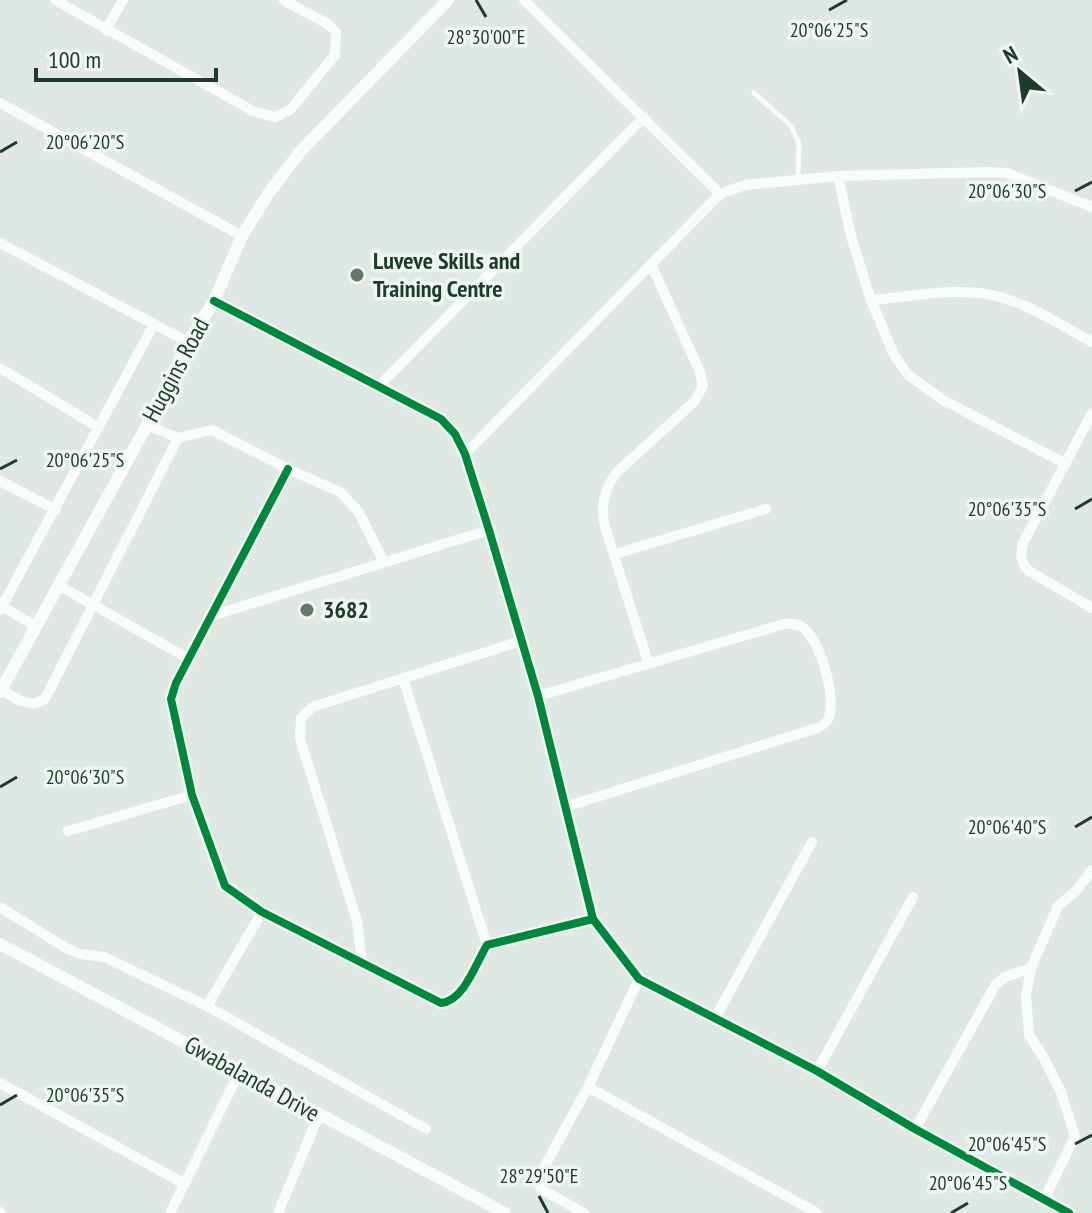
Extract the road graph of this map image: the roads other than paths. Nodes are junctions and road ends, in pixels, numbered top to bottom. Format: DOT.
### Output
graph roads {
  1 [pos="55,0"];
  2 [pos="123,0"];
  3 [pos="283,0"];
  4 [pos="448,0"];
  5 [pos="524,0"];
  6 [pos="106,30"];
  7 [pos="754,93"];
  8 [pos="0,103"];
  9 [pos="644,117"];
  10 [pos="838,176"];
  11 [pos="798,180"];
  12 [pos="720,194"];
  13 [pos="1092,207"];
  14 [pos="242,236"];
  15 [pos="0,243"];
  16 [pos="651,264"];
  17 [pos="871,300"];
  18 [pos="214,301"];
  19 [pos="153,326"];
  20 [pos="188,342"];
  21 [pos="1092,342"];
  22 [pos="0,368"];
  23 [pos="379,386"];
  24 [pos="1092,413"];
  25 [pos="147,425"];
  26 [pos="98,427"];
  27 [pos="178,438"];
  28 [pos="465,454"];
  29 [pos="1066,464"];
  30 [pos="288,469"];
  31 [pos="0,481"];
  32 [pos="766,509"];
  33 [pos="56,510"];
  34 [pos="489,530"];
  35 [pos="615,554"];
  36 [pos="384,562"];
  37 [pos="58,585"];
  38 [pos="93,605"];
  39 [pos="1,607"];
  40 [pos="1092,608"];
  41 [pos="211,616"];
  42 [pos="35,626"];
  43 [pos="521,641"];
  44 [pos="189,659"];
  45 [pos="648,662"];
  46 [pos="403,678"];
  47 [pos="1,691"];
  48 [pos="538,696"];
  49 [pos="192,795"];
  50 [pos="565,807"];
  51 [pos="68,831"];
  52 [pos="812,842"];
  53 [pos="1092,870"];
  54 [pos="913,897"];
  55 [pos="0,907"];
  56 [pos="262,912"];
  57 [pos="593,919"];
  58 [pos="0,944"];
  59 [pos="487,945"];
  60 [pos="362,962"];
  61 [pos="1031,968"];
  62 [pos="639,979"];
  63 [pos="207,1006"];
  64 [pos="714,1020"];
  65 [pos="240,1071"];
  66 [pos="817,1071"];
  67 [pos="0,1083"];
  68 [pos="588,1087"];
  69 [pos="319,1115"];
  70 [pos="426,1129"];
  71 [pos="915,1129"];
  72 [pos="185,1184"];
  73 [pos="1044,1200"];
  74 [pos="170,1213"];
  75 [pos="278,1213"];
  76 [pos="505,1213"];
  77 [pos="584,1213"];
  78 [pos="817,1213"];
  79 [pos="1069,1213"];
  1 -- 6 [label="street"];
  2 -- 6 [label="street"];
  3 -- 6 [label="street"];
  4 -- 14 [label="street, Huggins Road"];
  5 -- 9 [label="street"];
  7 -- 11 [label="lane"];
  8 -- 14 [label="street"];
  9 -- 12 [label="street"];
  9 -- 23 [label="street"];
  10 -- 11 [label="street"];
  10 -- 13 [label="street"];
  10 -- 17 [label="street"];
  11 -- 12 [label="street"];
  12 -- 16 [label="street"];
  14 -- 18 [label="street, Huggins Road"];
  15 -- 19 [label="street"];
  16 -- 28 [label="street"];
  16 -- 35 [label="street"];
  17 -- 21 [label="street"];
  17 -- 29 [label="street"];
  18 -- 20 [label="street, Huggins Road"];
  18 -- 23 [label="street"];
  19 -- 20 [label="street"];
  19 -- 26 [label="street"];
  20 -- 25 [label="street, Huggins Road"];
  22 -- 26 [label="street"];
  23 -- 28 [label="street"];
  24 -- 29 [label="street"];
  25 -- 27 [label="street"];
  25 -- 37 [label="street, Huggins Road"];
  26 -- 33 [label="street"];
  27 -- 30 [label="street"];
  27 -- 38 [label="street"];
  28 -- 34 [label="street"];
  29 -- 40 [label="street"];
  30 -- 36 [label="street"];
  30 -- 41 [label="street"];
  31 -- 33 [label="street"];
  32 -- 35 [label="street"];
  33 -- 39 [label="street"];
  34 -- 36 [label="street"];
  34 -- 43 [label="street"];
  35 -- 45 [label="street"];
  36 -- 41 [label="street"];
  37 -- 38 [label="street"];
  37 -- 42 [label="street, Huggins Road"];
  38 -- 44 [label="street"];
  38 -- 47 [label="street"];
  39 -- 42 [label="street"];
  41 -- 44 [label="street"];
  42 -- 47 [label="street, Huggins Road"];
  43 -- 46 [label="street"];
  43 -- 48 [label="street"];
  44 -- 49 [label="street"];
  45 -- 48 [label="street"];
  45 -- 50 [label="street"];
  46 -- 59 [label="street"];
  46 -- 60 [label="street"];
  48 -- 50 [label="street"];
  49 -- 51 [label="street"];
  49 -- 56 [label="street"];
  50 -- 57 [label="street"];
  52 -- 64 [label="street"];
  53 -- 61 [label="street"];
  54 -- 66 [label="street"];
  55 -- 63 [label="street"];
  56 -- 60 [label="street"];
  56 -- 63 [label="street"];
  57 -- 59 [label="street"];
  57 -- 62 [label="street"];
  58 -- 65 [label="street, Gwabalanda Drive"];
  59 -- 60 [label="street"];
  61 -- 71 [label="street"];
  61 -- 73 [label="street"];
  62 -- 64 [label="street"];
  62 -- 68 [label="street"];
  63 -- 70 [label="street"];
  64 -- 66 [label="street"];
  65 -- 69 [label="street, Gwabalanda Drive"];
  65 -- 72 [label="street"];
  66 -- 71 [label="street"];
  67 -- 72 [label="street"];
  68 -- 77 [label="street"];
  68 -- 78 [label="street"];
  69 -- 75 [label="street"];
  69 -- 76 [label="street, Gwabalanda Drive"];
  71 -- 73 [label="street"];
  72 -- 74 [label="street"];
  73 -- 79 [label="street"];
}
